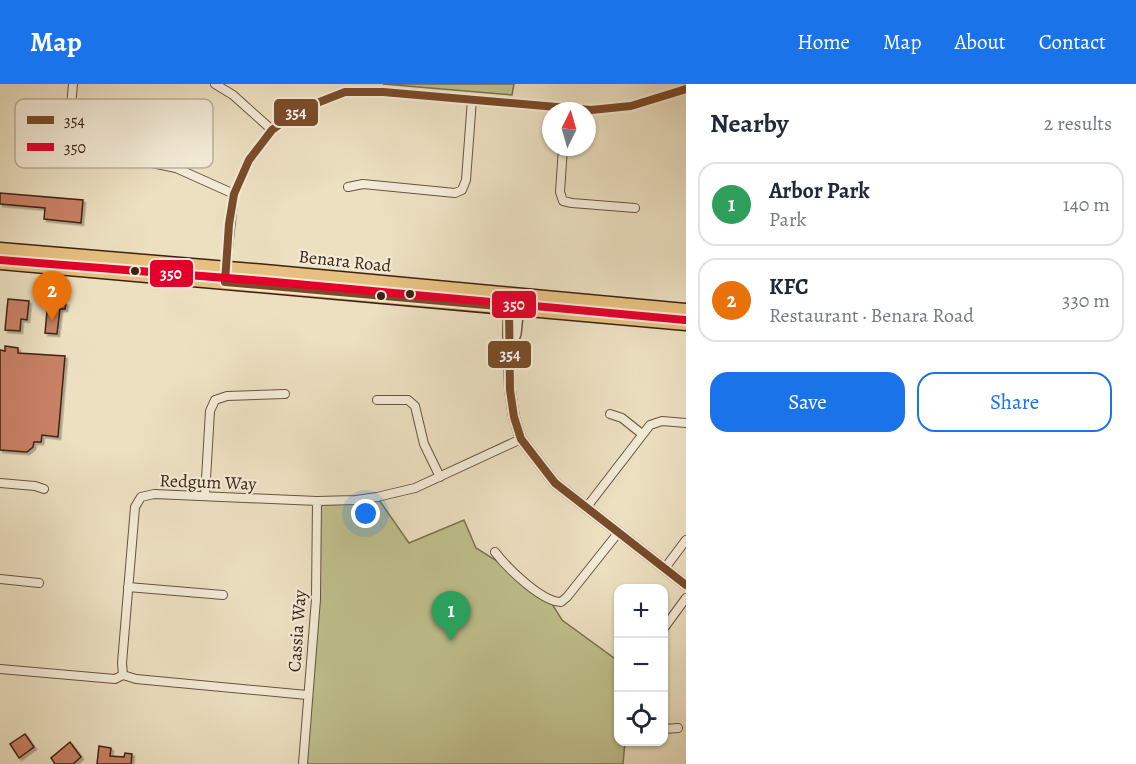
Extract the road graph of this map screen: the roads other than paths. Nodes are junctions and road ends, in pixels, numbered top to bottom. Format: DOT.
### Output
graph roads {
  1 [pos="73,84"];
  2 [pos="215,84"];
  3 [pos="343,88"];
  4 [pos="674,88"];
  5 [pos="686,89"];
  6 [pos="72,99"];
  7 [pos="472,99"];
  8 [pos="542,107"];
  9 [pos="596,110"];
  10 [pos="272,130"];
  11 [pos="562,156"];
  12 [pos="176,168"];
  13 [pos="348,187"];
  14 [pos="234,194"];
  15 [pos="635,208"];
  16 [pos="0,249"];
  17 [pos="15,250"];
  18 [pos="68,263"];
  19 [pos="1,266"];
  20 [pos="226,268"];
  21 [pos="225,282"];
  22 [pos="376,282"];
  23 [pos="376,295"];
  24 [pos="515,301"];
  25 [pos="686,310"];
  26 [pos="686,324"];
  27 [pos="285,394"];
  28 [pos="376,400"];
  29 [pos="610,414"];
  30 [pos="686,423"];
  31 [pos="642,434"];
  32 [pos="521,439"];
  33 [pos="440,477"];
  34 [pos="0,483"];
  35 [pos="44,489"];
  36 [pos="205,496"];
  37 [pos="317,501"];
  38 [pos="586,508"];
  39 [pos="618,533"];
  40 [pos="686,540"];
  41 [pos="495,552"];
  42 [pos="665,568"];
  43 [pos="0,579"];
  44 [pos="39,583"];
  45 [pos="686,585"];
  46 [pos="128,587"];
  47 [pos="223,595"];
  48 [pos="686,598"];
  49 [pos="668,621"];
  50 [pos="0,669"];
  51 [pos="123,675"];
  52 [pos="307,695"];
  53 [pos="678,728"];
  54 [pos="668,729"];
  55 [pos="303,764"];
  1 -- 6 [label="street"];
  2 -- 10 [label="street"];
  3 -- 7 [label="street"];
  3 -- 10 [label="street"];
  4 -- 5 [label="street"];
  4 -- 9 [label="street"];
  7 -- 8 [label="street"];
  7 -- 13 [label="street"];
  10 -- 14 [label="street"];
  11 -- 15 [label="street"];
  12 -- 14 [label="street"];
  14 -- 20 [label="street"];
  16 -- 17 [label="main road, Benara Road"];
  17 -- 18 [label="main road, Benara Road"];
  17 -- 19 [label="main road"];
  18 -- 19 [label="main road"];
  18 -- 20 [label="main road, Benara Road"];
  18 -- 21 [label="main road, Benara Road"];
  20 -- 21 [label="main road"];
  20 -- 22 [label="main road, Benara Road"];
  21 -- 23 [label="main road, Benara Road"];
  22 -- 23 [label="main road"];
  22 -- 24 [label="main road, Benara Road"];
  23 -- 24 [label="main road, Benara Road"];
  24 -- 25 [label="main road, Benara Road"];
  24 -- 26 [label="main road, Benara Road"];
  24 -- 32 [label="street"];
  27 -- 36 [label="street"];
  28 -- 33 [label="street"];
  29 -- 31 [label="street"];
  30 -- 31 [label="street"];
  31 -- 38 [label="street"];
  32 -- 33 [label="street, Redgum Way"];
  32 -- 38 [label="street"];
  33 -- 37 [label="street, Redgum Way"];
  34 -- 35 [label="street"];
  36 -- 37 [label="street, Redgum Way"];
  36 -- 46 [label="street, Redgum Way"];
  37 -- 52 [label="street, Cassia Way"];
  38 -- 39 [label="street"];
  39 -- 41 [label="street"];
  39 -- 42 [label="street"];
  40 -- 42 [label="street"];
  42 -- 45 [label="street"];
  43 -- 44 [label="street"];
  46 -- 47 [label="street"];
  46 -- 51 [label="street, Redgum Way"];
  48 -- 49 [label="street"];
  50 -- 51 [label="street"];
  51 -- 52 [label="street"];
  52 -- 55 [label="street, Cassia Way"];
  53 -- 54 [label="street"];
}
